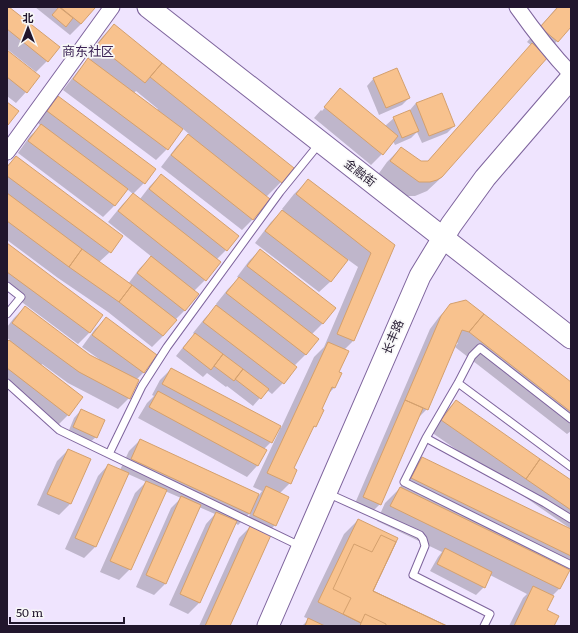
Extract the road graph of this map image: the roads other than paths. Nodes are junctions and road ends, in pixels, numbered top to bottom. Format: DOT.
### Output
graph roads {
  1 [pos="112,7"];
  2 [pos="148,7"];
  3 [pos="517,7"];
  4 [pos="569,82"];
  5 [pos="321,142"];
  6 [pos="7,152"];
  7 [pos="443,238"];
  8 [pos="7,286"];
  9 [pos="7,314"];
  10 [pos="571,338"];
  11 [pos="7,383"];
  12 [pos="458,383"];
  13 [pos="571,419"];
  14 [pos="426,438"];
  15 [pos="109,454"];
  16 [pos="571,467"];
  17 [pos="325,492"];
  18 [pos="571,520"];
  19 [pos="302,547"];
  20 [pos="571,565"];
  21 [pos="268,626"];
  22 [pos="484,626"];
  1 -- 6 [label="street"];
  2 -- 5 [label="street, 金融街"];
  3 -- 4 [label="street"];
  4 -- 7 [label="street, 长丰路"];
  5 -- 7 [label="street, 金融街"];
  5 -- 15 [label="lane"];
  7 -- 10 [label="street, 金融街"];
  7 -- 17 [label="street, 长丰路"];
  8 -- 9 [label="lane"];
  11 -- 15 [label="lane"];
  12 -- 13 [label="lane"];
  12 -- 14 [label="lane"];
  12 -- 16 [label="lane"];
  14 -- 18 [label="lane"];
  14 -- 20 [label="lane"];
  15 -- 19 [label="lane"];
  17 -- 19 [label="street, 长丰路"];
  17 -- 22 [label="lane"];
  19 -- 21 [label="street, 长丰路"];
}
